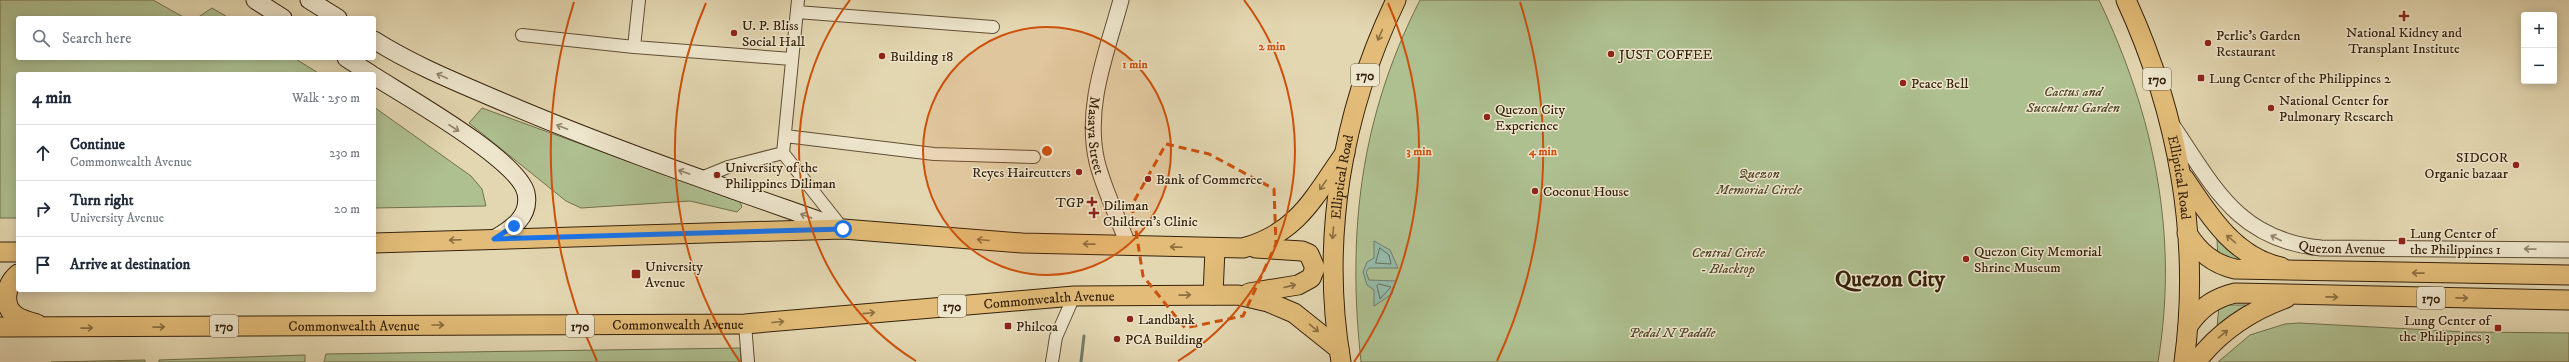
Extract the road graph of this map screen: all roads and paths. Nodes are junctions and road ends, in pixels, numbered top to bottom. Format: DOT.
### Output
graph roads {
  1 [pos="255,0"];
  2 [pos="309,0"];
  3 [pos="639,0"];
  4 [pos="1121,0"];
  5 [pos="1396,0"];
  6 [pos="2126,0"];
  7 [pos="2141,0"];
  8 [pos="798,6"];
  9 [pos="280,16"];
  10 [pos="335,16"];
  11 [pos="993,27"];
  12 [pos="522,35"];
  13 [pos="2142,35"];
  14 [pos="376,41"];
  15 [pos="634,47"];
  16 [pos="792,59"];
  17 [pos="349,60"];
  18 [pos="368,72"];
  19 [pos="376,77"];
  20 [pos="2170,122"];
  21 [pos="785,136"];
  22 [pos="783,153"];
  23 [pos="1345,153"];
  24 [pos="1034,157"];
  25 [pos="2181,173"];
  26 [pos="701,178"];
  27 [pos="843,229"];
  28 [pos="2187,233"];
  29 [pos="494,239"];
  30 [pos="376,243"];
  31 [pos="1128,245"];
  32 [pos="1243,248"];
  33 [pos="1215,249"];
  34 [pos="2569,250"];
  35 [pos="0,252"];
  36 [pos="16,252"];
  37 [pos="2235,269"];
  38 [pos="2304,272"];
  39 [pos="2569,275"];
  40 [pos="16,276"];
  41 [pos="2235,294"];
  42 [pos="1213,295"];
  43 [pos="1238,295"];
  44 [pos="1074,296"];
  45 [pos="2293,296"];
  46 [pos="2569,300"];
  47 [pos="745,324"];
  48 [pos="2188,326"];
  49 [pos="0,327"];
  50 [pos="54,328"];
  51 [pos="1340,355"];
  52 [pos="748,362"];
  53 [pos="1052,362"];
  54 [pos="2184,362"];
  55 [pos="2196,362"];
  1 -- 9 [label="main road"];
  2 -- 10 [label="main road"];
  3 -- 15 [label="street"];
  4 -- 31 [label="street, Masaya Street"];
  5 -- 23 [label="main road, Elliptical Road / 170, one-way"];
  6 -- 13 [label="main road, Elliptical Road / 170"];
  7 -- 13 [label="main road"];
  8 -- 11 [label="street"];
  8 -- 16 [label="street"];
  12 -- 15 [label="street"];
  13 -- 20 [label="main road, Elliptical Road / 170"];
  26 -- 14 [label="main road, one-way"];
  15 -- 16 [label="street"];
  16 -- 21 [label="street"];
  17 -- 18 [label="main road"];
  19 -- 29 [label="main road, one-way"];
  20 -- 25 [label="main road, Elliptical Road / 170"];
  34 -- 20 [label="street, Quezon Avenue / 170, one-way"];
  21 -- 22 [label="street"];
  21 -- 24 [label="street"];
  22 -- 26 [label="street"];
  22 -- 27 [label="street"];
  23 -- 32 [label="main road, 170, one-way"];
  23 -- 51 [label="main road, Elliptical Road / 170, one-way"];
  25 -- 28 [label="main road, Elliptical Road / 170"];
  38 -- 25 [label="main road, Quezon Avenue / 170, one-way"];
  27 -- 26 [label="main road, one-way"];
  27 -- 29 [label="main road, 170"];
  31 -- 27 [label="main road, 170, one-way"];
  28 -- 37 [label="main road, Quezon Avenue / 170"];
  28 -- 48 [label="main road, Elliptical Road / 170"];
  29 -- 30 [label="main road, 170, one-way"];
  33 -- 31 [label="main road, 170, one-way"];
  32 -- 33 [label="main road, 170"];
  43 -- 32 [label="main road, one-way"];
  33 -- 42 [label="main road"];
  35 -- 36 [label="main road"];
  37 -- 38 [label="main road, Quezon Avenue / 170"];
  37 -- 41 [label="main road"];
  39 -- 38 [label="main road, Quezon Avenue / 170, one-way"];
  40 -- 50 [label="main road"];
  41 -- 45 [label="main road, 170"];
  41 -- 48 [label="main road, 170"];
  42 -- 43 [label="main road, Commonwealth Avenue / 170"];
  44 -- 42 [label="main road, Commonwealth Avenue / 170, one-way"];
  43 -- 51 [label="main road, Commonwealth Avenue / 170, one-way"];
  47 -- 44 [label="main road, Commonwealth Avenue / 170, one-way"];
  44 -- 53 [label="street"];
  45 -- 46 [label="main road, 170, one-way"];
  55 -- 45 [label="main road, 170, one-way"];
  50 -- 47 [label="main road, Commonwealth Avenue / 170, one-way"];
  47 -- 52 [label="street"];
  48 -- 54 [label="main road, Elliptical Road / 170"];
  49 -- 50 [label="main road, Commonwealth Avenue / 170"];
}
